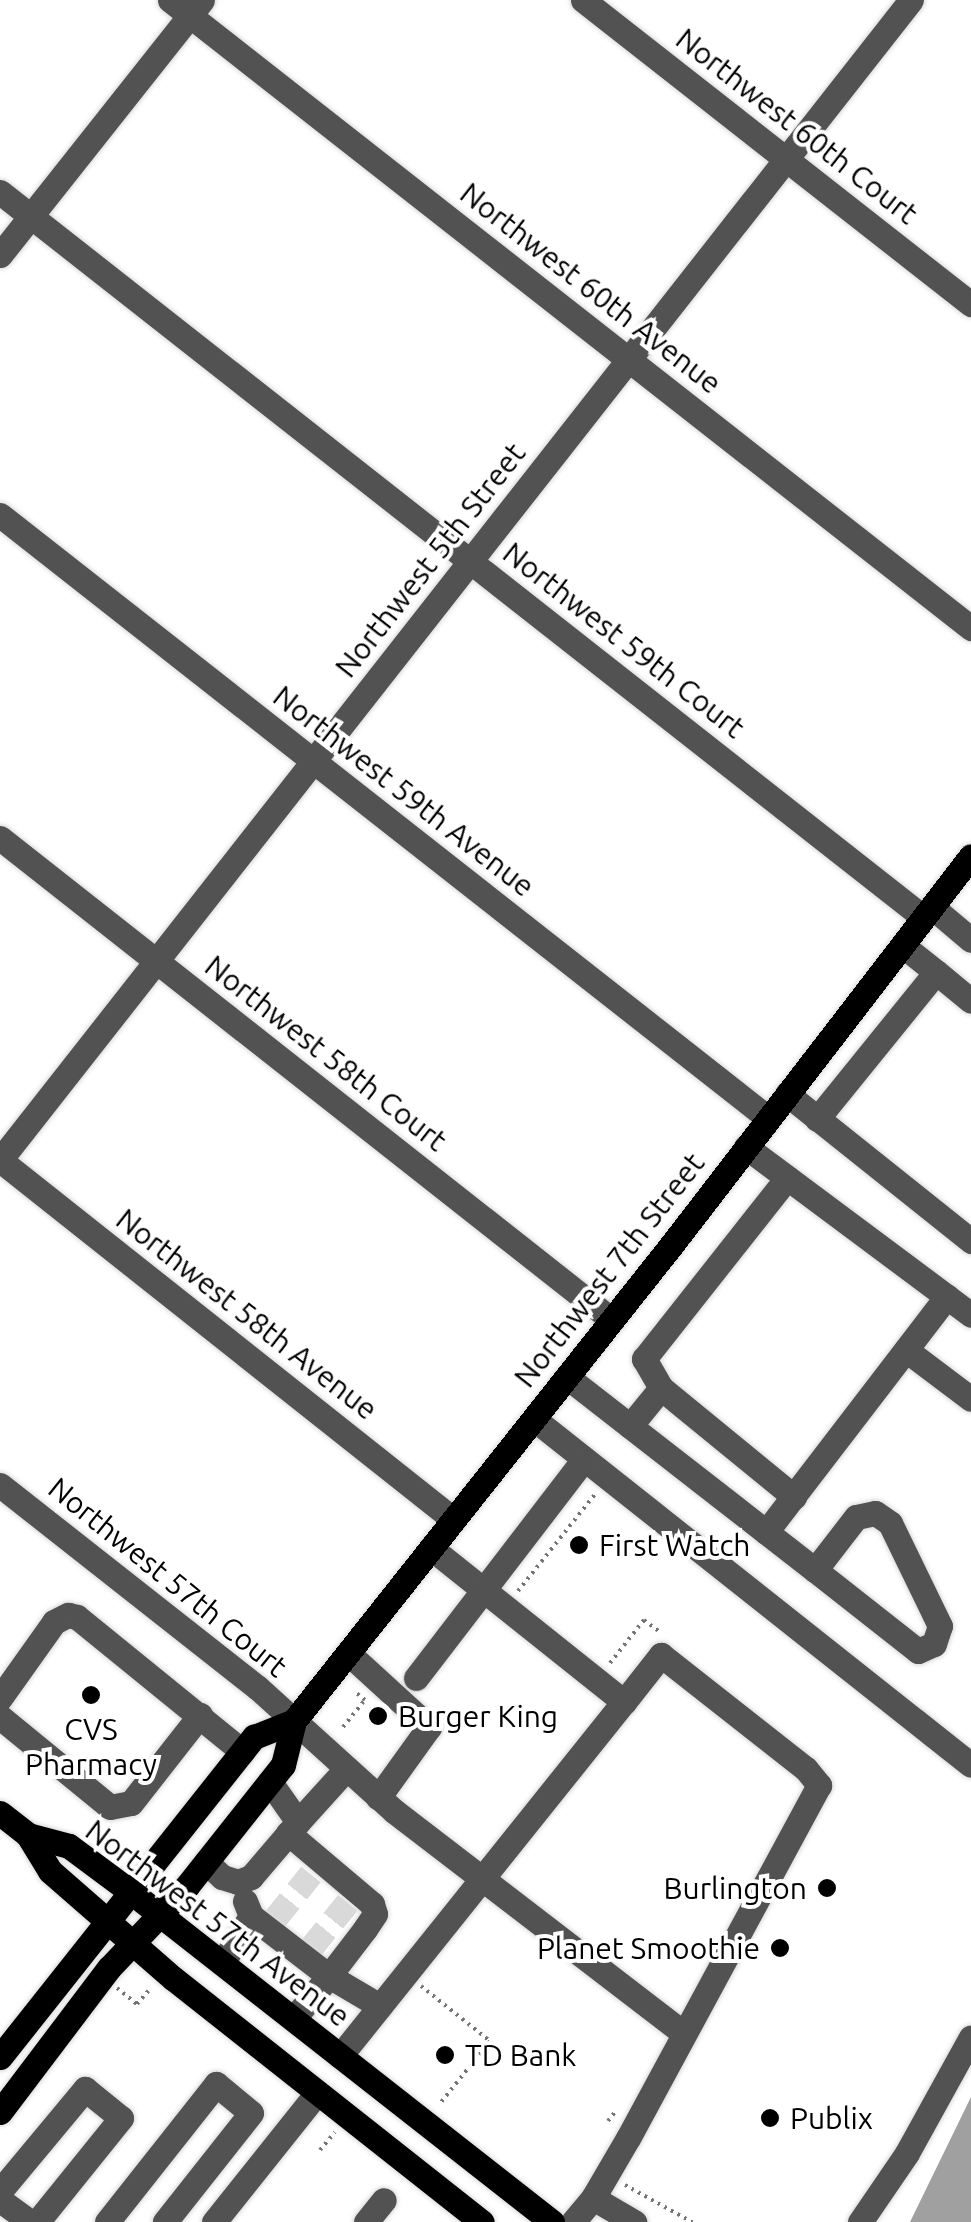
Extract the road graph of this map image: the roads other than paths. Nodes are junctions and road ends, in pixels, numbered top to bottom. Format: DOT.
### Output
graph roads {
  1 [pos="583,0"];
  2 [pos="912,0"];
  3 [pos="187,5"];
  4 [pos="786,159"];
  5 [pos="0,192"];
  6 [pos="31,216"];
  7 [pos="0,255"];
  8 [pos="971,304"];
  9 [pos="628,358"];
  10 [pos="0,515"];
  11 [pos="472,561"];
  12 [pos="971,628"];
  13 [pos="314,762"];
  14 [pos="0,838"];
  15 [pos="971,856"];
  16 [pos="927,912"];
  17 [pos="971,940"];
  18 [pos="902,944"];
  19 [pos="157,961"];
  20 [pos="936,972"];
  21 [pos="971,1001"];
  22 [pos="787,1094"];
  23 [pos="768,1118"];
  24 [pos="818,1119"];
  25 [pos="746,1147"];
  26 [pos="0,1160"];
  27 [pos="787,1178"];
  28 [pos="971,1241"];
  29 [pos="947,1296"];
  30 [pos="971,1315"];
  31 [pos="612,1320"];
  32 [pos="906,1350"];
  33 [pos="567,1377"];
  34 [pos="661,1388"];
  35 [pos="971,1399"];
  36 [pos="534,1419"];
  37 [pos="630,1426"];
  38 [pos="584,1460"];
  39 [pos="0,1485"];
  40 [pos="794,1496"];
  41 [pos="454,1520"];
  42 [pos="766,1532"];
  43 [pos="432,1548"];
  44 [pos="815,1570"];
  45 [pos="484,1589"];
  46 [pos="348,1653"];
  47 [pos="416,1678"];
  48 [pos="0,1698"];
  49 [pos="624,1702"];
  50 [pos="200,1715"];
  51 [pos="0,1718"];
  52 [pos="294,1721"];
  53 [pos="242,1751"];
  54 [pos="971,1765"];
  55 [pos="346,1769"];
  56 [pos="270,1782"];
  57 [pos="378,1798"];
  58 [pos="0,1813"];
  59 [pos="293,1828"];
  60 [pos="28,1835"];
  61 [pos="206,1862"];
  62 [pos="482,1879"];
  63 [pos="238,1882"];
  64 [pos="131,1892"];
  65 [pos="160,1914"];
  66 [pos="107,1919"];
  67 [pos="264,1922"];
  68 [pos="134,1943"];
  69 [pos="223,1962"];
  70 [pos="328,1976"];
  71 [pos="380,2006"];
  72 [pos="294,2018"];
  73 [pos="683,2034"];
  74 [pos="971,2036"];
  75 [pos="340,2056"];
  76 [pos="0,2058"];
  77 [pos="317,2093"];
  78 [pos="0,2112"];
  79 [pos="210,2164"];
  80 [pos="241,2189"];
  81 [pos="0,2192"];
  82 [pos="593,2198"];
  83 [pos="0,2200"];
  84 [pos="384,2200"];
  85 [pos="482,2219"];
  86 [pos="34,2222"];
  87 [pos="107,2222"];
  88 [pos="165,2222"];
  89 [pos="214,2222"];
  90 [pos="366,2222"];
  91 [pos="552,2222"];
  92 [pos="573,2222"];
  93 [pos="634,2222"];
  94 [pos="860,2222"];
  1 -- 4 [label="street, Northwest 60th Court"];
  2 -- 4 [label="street, Northwest 5th Street"];
  3 -- 6 [label="street"];
  3 -- 9 [label="street, Northwest 60th Avenue"];
  4 -- 8 [label="street, Northwest 60th Court"];
  4 -- 9 [label="street, Northwest 5th Street"];
  5 -- 6 [label="street, Northwest 59th Court"];
  6 -- 7 [label="street"];
  6 -- 11 [label="street, Northwest 59th Court"];
  9 -- 11 [label="street, Northwest 5th Street"];
  9 -- 12 [label="street, Northwest 60th Avenue"];
  10 -- 13 [label="street, Northwest 59th Avenue"];
  11 -- 13 [label="street, Northwest 5th Street"];
  11 -- 16 [label="street, Northwest 59th Court"];
  13 -- 19 [label="street, Northwest 5th Street"];
  13 -- 23 [label="street, Northwest 59th Avenue"];
  14 -- 19 [label="street, Northwest 58th Court"];
  15 -- 16 [label="main road, Northwest 7th Street"];
  16 -- 17 [label="street, Northwest 59th Court"];
  16 -- 18 [label="main road, Northwest 7th Street"];
  18 -- 20 [label="street"];
  18 -- 22 [label="main road, Northwest 7th Street"];
  19 -- 26 [label="street, Northwest 5th Street"];
  19 -- 31 [label="street, Northwest 58th Court"];
  20 -- 21 [label="street"];
  20 -- 24 [label="street"];
  22 -- 23 [label="main road, Northwest 7th Street"];
  22 -- 24 [label="street"];
  23 -- 25 [label="main road, Northwest 7th Street"];
  24 -- 28 [label="street"];
  25 -- 27 [label="street"];
  25 -- 31 [label="main road, Northwest 7th Street"];
  26 -- 41 [label="street, Northwest 58th Avenue"];
  27 -- 29 [label="street"];
  27 -- 34 [label="street"];
  29 -- 30 [label="street"];
  29 -- 32 [label="street"];
  31 -- 33 [label="main road, Northwest 7th Street"];
  32 -- 35 [label="street"];
  32 -- 40 [label="street"];
  33 -- 36 [label="main road, Northwest 7th Street"];
  33 -- 37 [label="street"];
  34 -- 37 [label="street"];
  34 -- 40 [label="street"];
  36 -- 38 [label="street"];
  36 -- 41 [label="main road, Northwest 7th Street"];
  37 -- 42 [label="street"];
  38 -- 45 [label="street"];
  38 -- 54 [label="street"];
  39 -- 52 [label="street, Northwest 57th Court"];
  40 -- 42 [label="street"];
  41 -- 43 [label="main road, Northwest 7th Street"];
  42 -- 44 [label="street"];
  43 -- 45 [label="street"];
  43 -- 46 [label="main road, Northwest 7th Street"];
  44 -- 44 [label="street"];
  45 -- 47 [label="street"];
  45 -- 49 [label="street"];
  46 -- 52 [label="main road, Northwest 7th Street"];
  46 -- 57 [label="street"];
  48 -- 50 [label="street"];
  49 -- 62 [label="street"];
  49 -- 73 [label="street"];
  50 -- 51 [label="street"];
  50 -- 53 [label="street"];
  52 -- 53 [label="main road, Northwest 7th Street"];
  52 -- 55 [label="street, Northwest 57th Court"];
  52 -- 56 [label="main road, Northwest 7th Street"];
  53 -- 64 [label="main road, Northwest 7th Street"];
  55 -- 57 [label="street, Northwest 57th Court"];
  55 -- 59 [label="street"];
  56 -- 59 [label="street"];
  56 -- 61 [label="main road, Northwest 7th Street"];
  57 -- 62 [label="street, Northwest 57th Court"];
  58 -- 60 [label="main road"];
  59 -- 63 [label="street"];
  59 -- 70 [label="street"];
  60 -- 64 [label="main road, Northwest 57th Avenue"];
  60 -- 66 [label="main road, Northwest 57th Avenue"];
  61 -- 63 [label="street"];
  61 -- 65 [label="main road, Northwest 7th Street"];
  62 -- 71 [label="street"];
  62 -- 73 [label="street, Northwest 57th Court"];
  63 -- 67 [label="street"];
  64 -- 65 [label="main road, Northwest 57th Avenue"];
  64 -- 66 [label="main road, Northwest 7th Street"];
  65 -- 68 [label="main road, Northwest 7th Street"];
  65 -- 69 [label="main road, Northwest 57th Avenue"];
  66 -- 68 [label="main road, Northwest 57th Avenue"];
  66 -- 76 [label="main road, Northwest 7th Street"];
  67 -- 69 [label="street"];
  67 -- 70 [label="street"];
  68 -- 77 [label="main road, Northwest 57th Avenue"];
  68 -- 78 [label="main road, Northwest 7th Street"];
  69 -- 72 [label="main road, Northwest 57th Avenue"];
  70 -- 71 [label="street"];
  70 -- 72 [label="street"];
  71 -- 75 [label="street"];
  72 -- 75 [label="main road, Northwest 57th Avenue"];
  73 -- 82 [label="street"];
  74 -- 94 [label="street"];
  75 -- 91 [label="main road, Northwest 57th Avenue"];
  77 -- 80 [label="street"];
  77 -- 85 [label="main road, Northwest 57th Avenue"];
  79 -- 80 [label="street"];
  79 -- 87 [label="street"];
  79 -- 88 [label="street"];
  80 -- 89 [label="street"];
  81 -- 86 [label="street"];
  82 -- 92 [label="street"];
  82 -- 93 [label="street"];
  83 -- 86 [label="street"];
  84 -- 90 [label="street"];
}
